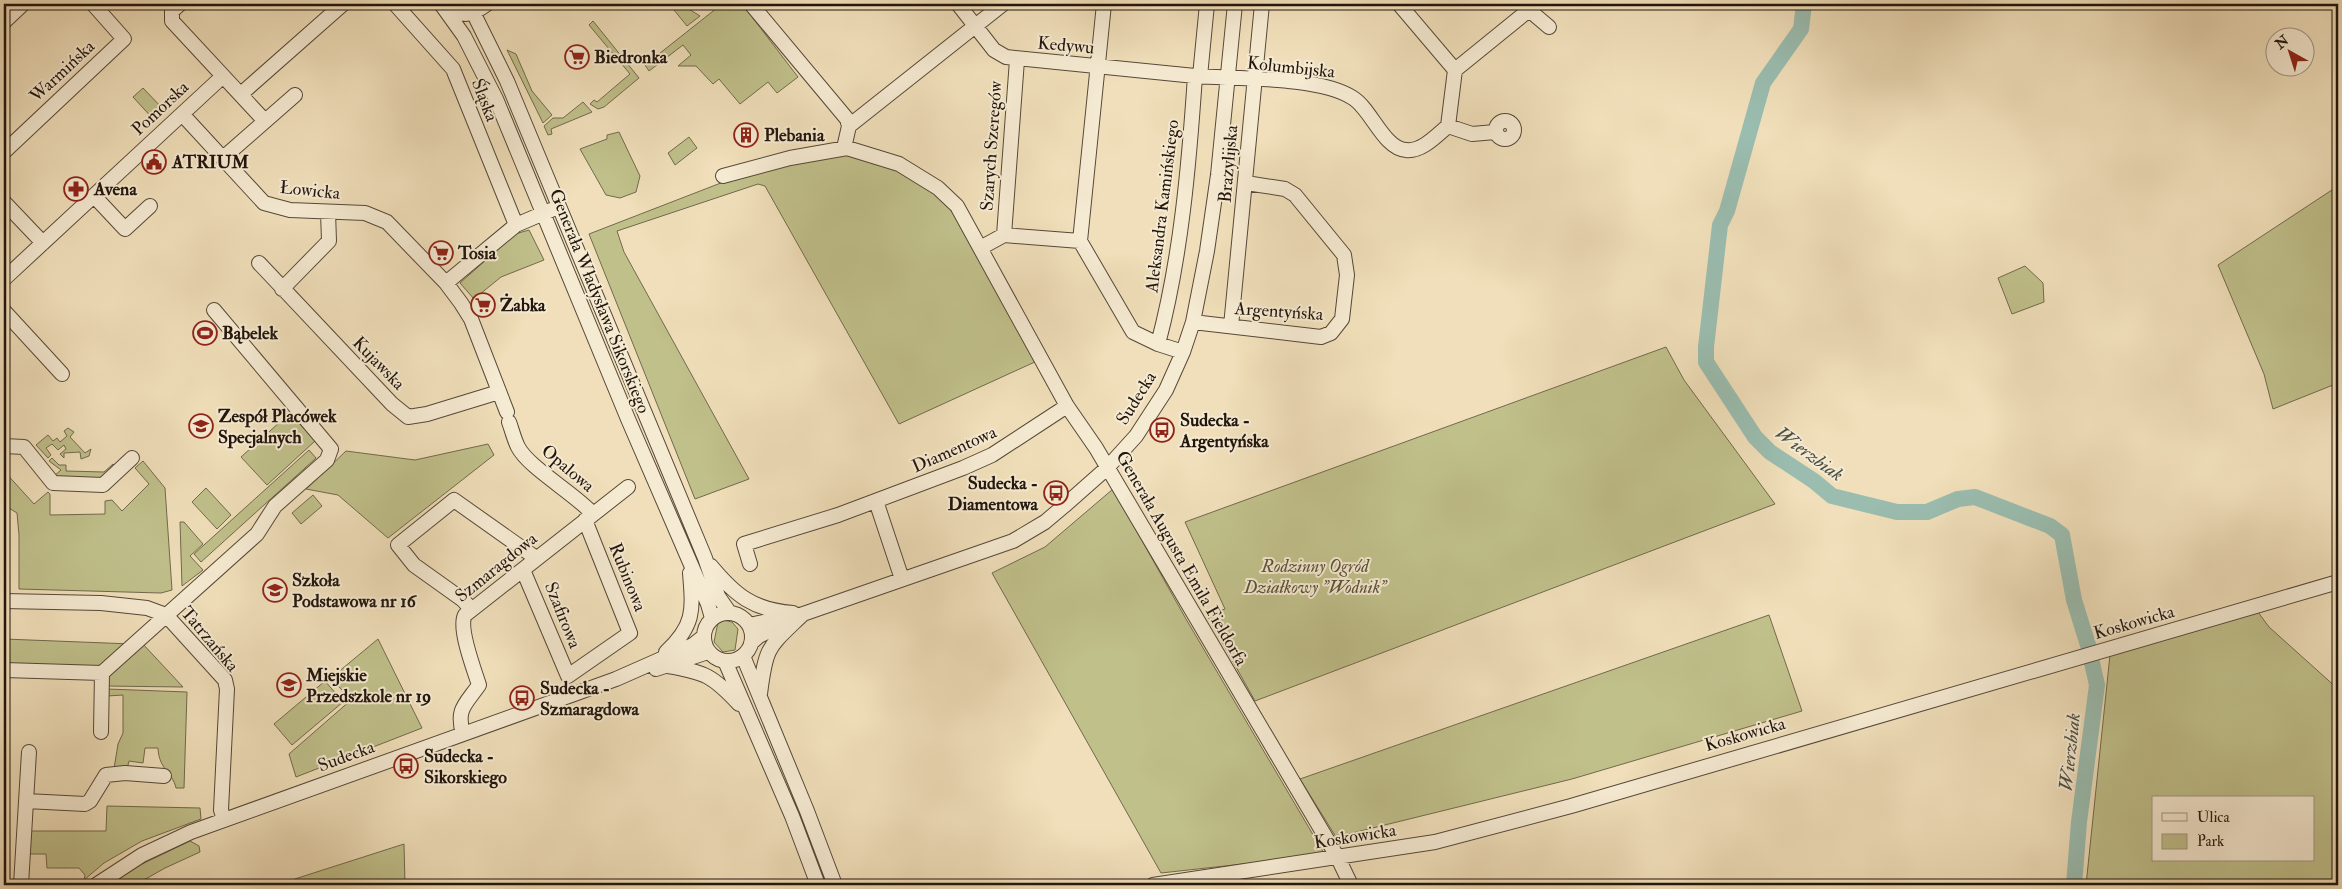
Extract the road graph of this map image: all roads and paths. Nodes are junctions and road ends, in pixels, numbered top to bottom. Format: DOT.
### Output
graph roads {
  1 [pos="23,4"];
  2 [pos="94,4"];
  3 [pos="180,4"];
  4 [pos="343,4"];
  5 [pos="395,4"];
  6 [pos="487,4"];
  7 [pos="958,4"];
  8 [pos="1003,4"];
  9 [pos="1104,4"];
  10 [pos="1207,4"];
  11 [pos="1235,4"];
  12 [pos="1262,4"];
  13 [pos="1400,4"];
  14 [pos="754,5"];
  15 [pos="442,6"];
  16 [pos="1526,7"];
  17 [pos="471,9"];
  18 [pos="4,22"];
  19 [pos="975,26"];
  20 [pos="1549,27"];
  21 [pos="1017,60"];
  22 [pos="1098,67"];
  23 [pos="1455,70"];
  24 [pos="222,76"];
  25 [pos="1197,76"];
  26 [pos="1228,79"];
  27 [pos="1254,80"];
  28 [pos="241,94"];
  29 [pos="295,95"];
  30 [pos="182,114"];
  31 [pos="264,120"];
  32 [pos="849,126"];
  33 [pos="1448,126"];
  34 [pos="1495,132"];
  35 [pos="844,148"];
  36 [pos="4,152"];
  37 [pos="223,158"];
  38 [pos="724,176"];
  39 [pos="1246,183"];
  40 [pos="94,196"];
  41 [pos="4,202"];
  42 [pos="150,206"];
  43 [pos="558,206"];
  44 [pos="328,212"];
  45 [pos="544,213"];
  46 [pos="516,225"];
  47 [pos="1004,234"];
  48 [pos="1080,241"];
  49 [pos="43,243"];
  50 [pos="982,247"];
  51 [pos="259,264"];
  52 [pos="4,278"];
  53 [pos="446,283"];
  54 [pos="282,289"];
  55 [pos="214,310"];
  56 [pos="4,311"];
  57 [pos="1194,322"];
  58 [pos="1231,326"];
  59 [pos="1158,344"];
  60 [pos="1183,352"];
  61 [pos="62,374"];
  62 [pos="499,392"];
  63 [pos="1067,406"];
  64 [pos="4,446"];
  65 [pos="132,458"];
  66 [pos="1107,468"];
  67 [pos="628,487"];
  68 [pos="876,501"];
  69 [pos="589,517"];
  70 [pos="536,558"];
  71 [pos="705,558"];
  72 [pos="750,564"];
  73 [pos="690,565"];
  74 [pos="523,570"];
  75 [pos="902,579"];
  76 [pos="2338,582"];
  77 [pos="4,601"];
  78 [pos="471,609"];
  79 [pos="729,612"];
  80 [pos="804,614"];
  81 [pos="166,615"];
  82 [pos="712,618"];
  83 [pos="749,626"];
  84 [pos="703,637"];
  85 [pos="751,643"];
  86 [pos="708,652"];
  87 [pos="743,656"];
  88 [pos="725,661"];
  89 [pos="663,663"];
  90 [pos="4,670"];
  91 [pos="102,673"];
  92 [pos="568,676"];
  93 [pos="760,695"];
  94 [pos="746,712"];
  95 [pos="101,732"];
  96 [pos="463,734"];
  97 [pos="29,752"];
  98 [pos="164,776"];
  99 [pos="26,801"];
  100 [pos="224,820"];
  101 [pos="1338,858"];
  102 [pos="21,885"];
  103 [pos="96,885"];
  104 [pos="818,885"];
  105 [pos="835,885"];
  106 [pos="1153,885"];
  107 [pos="1351,885"];
  1 -- 18 [label="street"];
  2 -- 36 [label="street, Warmińska"];
  3 -- 24 [label="street"];
  4 -- 28 [label="street"];
  5 -- 46 [label="street, Śląska"];
  6 -- 17 [label="street"];
  7 -- 19 [label="street, Kedywu"];
  8 -- 19 [label="street"];
  9 -- 22 [label="street"];
  10 -- 25 [label="street, Aleksandra Kamińskiego"];
  11 -- 26 [label="street, Sudecka"];
  12 -- 27 [label="street, Brazylijska"];
  13 -- 23 [label="street"];
  14 -- 32 [label="street"];
  15 -- 17 [label="street"];
  15 -- 45 [label="street, Generała Władysława Sikorskiego"];
  16 -- 20 [label="street"];
  16 -- 23 [label="street"];
  17 -- 43 [label="street, Generała Władysława Sikorskiego"];
  19 -- 21 [label="street, Kedywu"];
  19 -- 32 [label="street"];
  21 -- 22 [label="street, Kedywu"];
  21 -- 47 [label="street, Szarych Szeregów"];
  22 -- 25 [label="street, Kedywu"];
  22 -- 48 [label="street"];
  23 -- 33 [label="street"];
  24 -- 28 [label="street"];
  24 -- 30 [label="street, Pomorska"];
  25 -- 26 [label="street"];
  25 -- 59 [label="street, Aleksandra Kamińskiego"];
  26 -- 27 [label="street, Kolumbijska"];
  26 -- 57 [label="street, Sudecka"];
  27 -- 33 [label="street, Kolumbijska"];
  27 -- 39 [label="street, Brazylijska"];
  28 -- 31 [label="street"];
  29 -- 31 [label="street"];
  30 -- 37 [label="street, Łowicka"];
  30 -- 40 [label="street, Pomorska"];
  31 -- 37 [label="street"];
  32 -- 35 [label="street"];
  33 -- 34 [label="street"];
  35 -- 38 [label="street, Generała Augusta Emila Fieldorfa"];
  35 -- 50 [label="street, Generała Augusta Emila Fieldorfa"];
  37 -- 44 [label="street, Łowicka"];
  39 -- 58 [label="street, Brazylijska"];
  39 -- 58 [label="street, Argentyńska"];
  40 -- 42 [label="street"];
  40 -- 49 [label="street, Pomorska"];
  41 -- 49 [label="street"];
  43 -- 45 [label="street"];
  43 -- 71 [label="street, Generała Władysława Sikorskiego"];
  44 -- 53 [label="street, Łowicka"];
  44 -- 54 [label="street"];
  45 -- 46 [label="street"];
  45 -- 73 [label="street, Generała Władysława Sikorskiego"];
  46 -- 53 [label="street"];
  47 -- 48 [label="street, Szarych Szeregów"];
  47 -- 50 [label="street, Szarych Szeregów"];
  48 -- 59 [label="street"];
  49 -- 52 [label="street, Pomorska"];
  50 -- 63 [label="street, Generała Augusta Emila Fieldorfa"];
  51 -- 54 [label="street, Kujawska"];
  53 -- 62 [label="street, Łowicka"];
  54 -- 62 [label="street, Kujawska"];
  55 -- 81 [label="street"];
  56 -- 61 [label="street"];
  57 -- 58 [label="street, Argentyńska"];
  57 -- 60 [label="street, Sudecka"];
  59 -- 60 [label="street"];
  60 -- 66 [label="street, Sudecka"];
  62 -- 69 [label="street, Opalowa"];
  63 -- 66 [label="street, Generała Augusta Emila Fieldorfa"];
  63 -- 68 [label="street, Diamentowa"];
  64 -- 65 [label="street"];
  66 -- 75 [label="street, Sudecka"];
  66 -- 101 [label="street, Generała Augusta Emila Fieldorfa"];
  67 -- 69 [label="street, Szmaragdowa"];
  68 -- 72 [label="street, Diamentowa"];
  68 -- 75 [label="street"];
  69 -- 70 [label="street, Szmaragdowa"];
  69 -- 92 [label="street, Rubinowa"];
  70 -- 74 [label="street, Szmaragdowa"];
  70 -- 78 [label="street"];
  71 -- 79 [label="street, Generała Władysława Sikorskiego"];
  71 -- 80 [label="street"];
  73 -- 82 [label="street, Generała Władysława Sikorskiego"];
  73 -- 89 [label="street"];
  74 -- 78 [label="street, Szmaragdowa"];
  74 -- 92 [label="street, Szafirowa"];
  75 -- 80 [label="street, Sudecka"];
  76 -- 101 [label="street, Koskowicka"];
  77 -- 81 [label="street, Tatrzańska"];
  78 -- 96 [label="street, Szmaragdowa"];
  79 -- 82 [label="street"];
  79 -- 83 [label="street"];
  80 -- 83 [label="street, Sudecka"];
  80 -- 85 [label="street, Sudecka"];
  80 -- 93 [label="street"];
  81 -- 91 [label="street"];
  81 -- 100 [label="street, Tatrzańska"];
  82 -- 84 [label="street"];
  83 -- 85 [label="street"];
  84 -- 86 [label="street"];
  84 -- 89 [label="street, Sudecka"];
  85 -- 87 [label="street"];
  86 -- 88 [label="street"];
  86 -- 89 [label="street, Sudecka"];
  87 -- 88 [label="street"];
  87 -- 93 [label="street"];
  88 -- 94 [label="street"];
  89 -- 94 [label="street"];
  89 -- 96 [label="street, Sudecka"];
  90 -- 91 [label="street"];
  91 -- 95 [label="street"];
  93 -- 105 [label="street"];
  94 -- 104 [label="street"];
  96 -- 100 [label="street, Sudecka"];
  97 -- 99 [label="street"];
  98 -- 99 [label="street"];
  99 -- 102 [label="street"];
  100 -- 103 [label="street, Sudecka"];
  101 -- 106 [label="street, Koskowicka"];
  101 -- 107 [label="street, Generała Augusta Emila Fieldorfa"];
}
